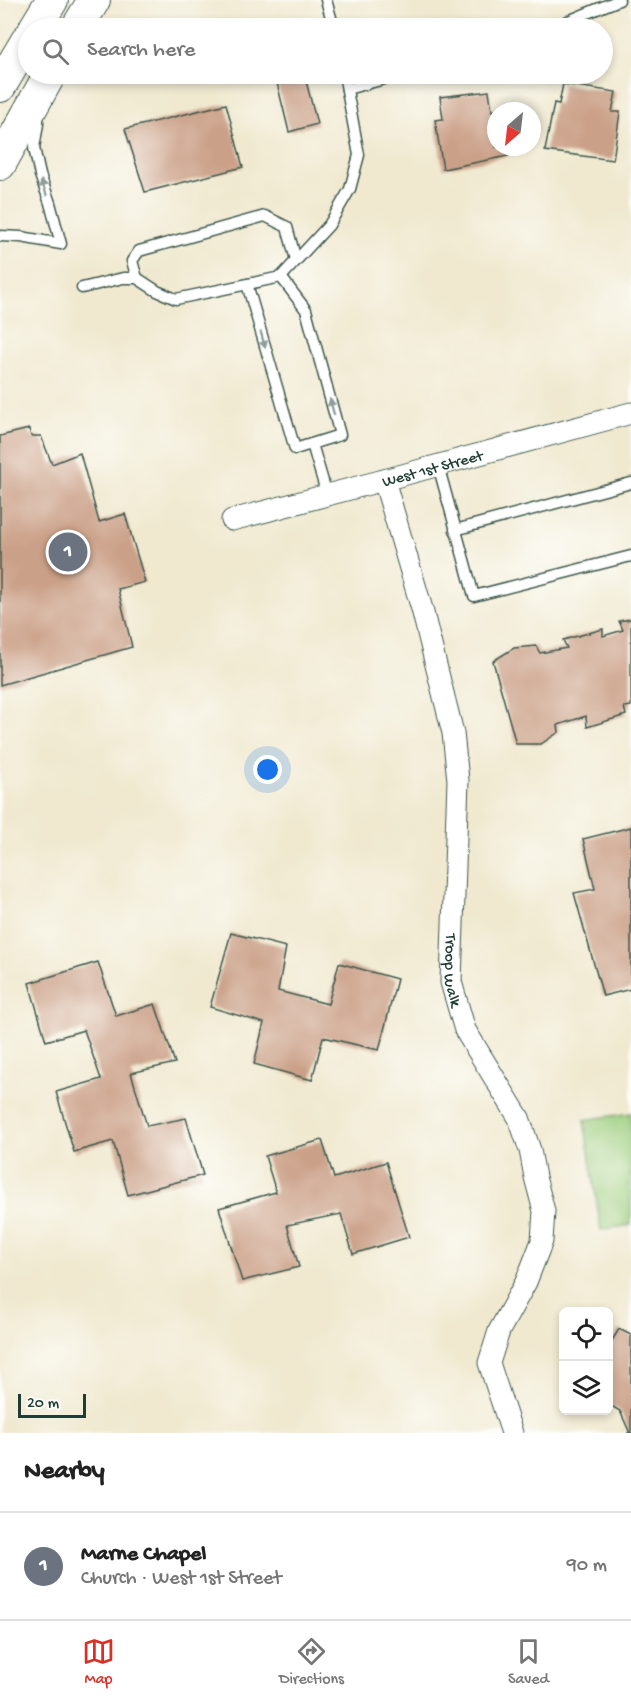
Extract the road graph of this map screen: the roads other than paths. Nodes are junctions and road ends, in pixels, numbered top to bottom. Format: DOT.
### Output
graph roads {
  1 [pos="52,0"];
  2 [pos="94,0"];
  3 [pos="326,0"];
  4 [pos="618,0"];
  5 [pos="41,18"];
  6 [pos="83,18"];
  7 [pos="331,18"];
  8 [pos="574,18"];
  9 [pos="18,56"];
  10 [pos="346,84"];
  11 [pos="366,84"];
  12 [pos="0,86"];
  13 [pos="43,86"];
  14 [pos="347,89"];
  15 [pos="0,164"];
  16 [pos="0,236"];
  17 [pos="296,260"];
  18 [pos="281,277"];
  19 [pos="136,278"];
  20 [pos="247,284"];
  21 [pos="82,288"];
  22 [pos="631,412"];
  23 [pos="312,444"];
  24 [pos="438,465"];
  25 [pos="384,480"];
  26 [pos="631,483"];
  27 [pos="327,495"];
  28 [pos="232,519"];
  29 [pos="455,530"];
  30 [pos="631,556"];
  31 [pos="512,1433"];
  1 -- 5 [label="main road"];
  2 -- 6 [label="main road"];
  3 -- 7 [label="lane"];
  4 -- 8 [label="lane"];
  9 -- 12 [label="main road"];
  10 -- 14 [label="lane"];
  11 -- 14 [label="lane"];
  13 -- 15 [label="main road"];
  16 -- 13 [label="lane, one-way"];
  14 -- 17 [label="lane"];
  17 -- 18 [label="lane"];
  17 -- 19 [label="lane"];
  18 -- 20 [label="lane"];
  23 -- 18 [label="lane, one-way"];
  19 -- 20 [label="lane"];
  19 -- 21 [label="lane"];
  20 -- 23 [label="lane, one-way"];
  22 -- 24 [label="street, West 1st Street"];
  23 -- 27 [label="lane"];
  24 -- 25 [label="street, West 1st Street"];
  24 -- 29 [label="lane"];
  25 -- 27 [label="street, West 1st Street"];
  25 -- 31 [label="street, Troop Walk"];
  26 -- 29 [label="lane"];
  27 -- 28 [label="street, West 1st Street"];
  29 -- 30 [label="lane"];
}
